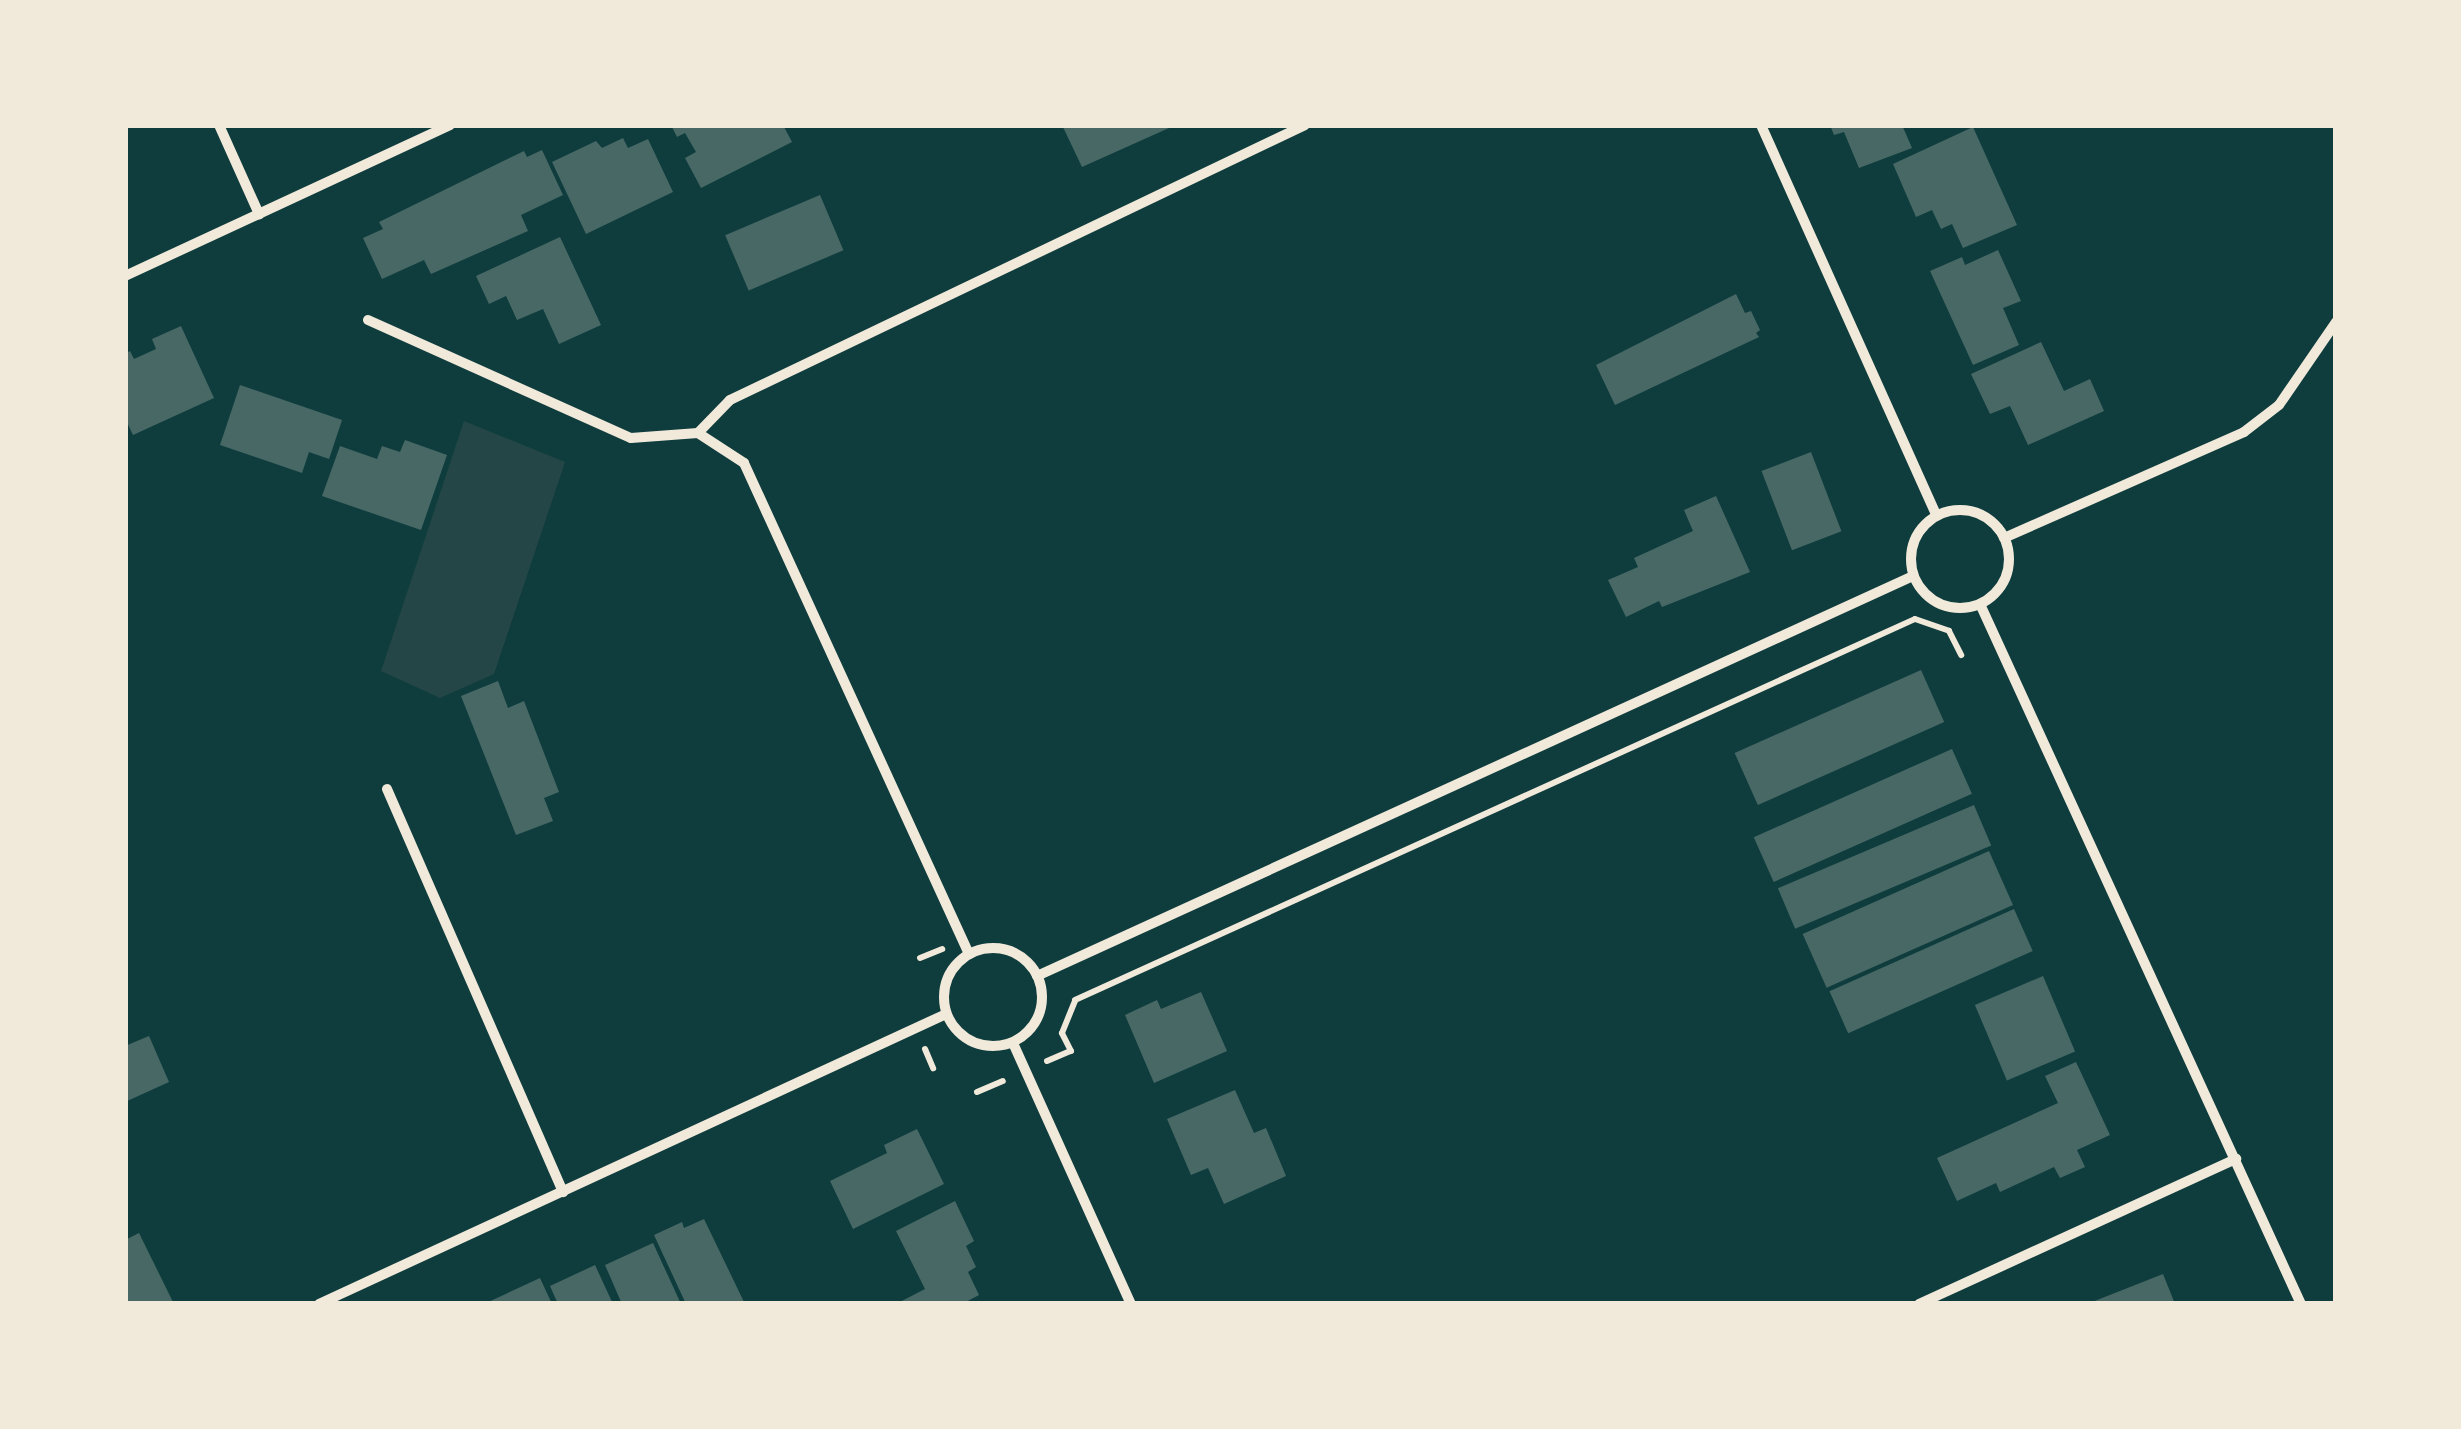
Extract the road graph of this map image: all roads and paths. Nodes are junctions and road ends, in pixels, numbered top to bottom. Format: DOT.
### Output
graph roads {
  1 [pos="218,125"];
  2 [pos="450,125"];
  3 [pos="1305,125"];
  4 [pos="1760,125"];
  5 [pos="259,214"];
  6 [pos="125,276"];
  7 [pos="368,320"];
  8 [pos="2336,322"];
  9 [pos="698,433"];
  10 [pos="1936,515"];
  11 [pos="2004,538"];
  12 [pos="1914,576"];
  13 [pos="1980,604"];
  14 [pos="1960,655"];
  15 [pos="387,789"];
  16 [pos="969,954"];
  17 [pos="1038,976"];
  18 [pos="946,1014"];
  19 [pos="1013,1043"];
  20 [pos="1070,1051"];
  21 [pos="2236,1158"];
  22 [pos="563,1192"];
  23 [pos="319,1304"];
  24 [pos="1131,1304"];
  25 [pos="1919,1304"];
  26 [pos="2301,1304"];
  1 -- 5 [label="street"];
  2 -- 5 [label="street"];
  3 -- 9 [label="street"];
  4 -- 10 [label="street"];
  5 -- 6 [label="street"];
  7 -- 9 [label="street"];
  8 -- 11 [label="street"];
  9 -- 16 [label="street"];
  10 -- 11 [label="street"];
  10 -- 12 [label="street"];
  11 -- 13 [label="street"];
  12 -- 13 [label="street"];
  12 -- 17 [label="street"];
  13 -- 21 [label="street"];
  14 -- 20 [label="path"];
  15 -- 22 [label="street"];
  16 -- 17 [label="street"];
  16 -- 18 [label="street"];
  17 -- 19 [label="street"];
  18 -- 19 [label="street"];
  18 -- 22 [label="street"];
  19 -- 24 [label="street"];
  21 -- 25 [label="street"];
  21 -- 26 [label="street"];
  22 -- 23 [label="street"];
}
